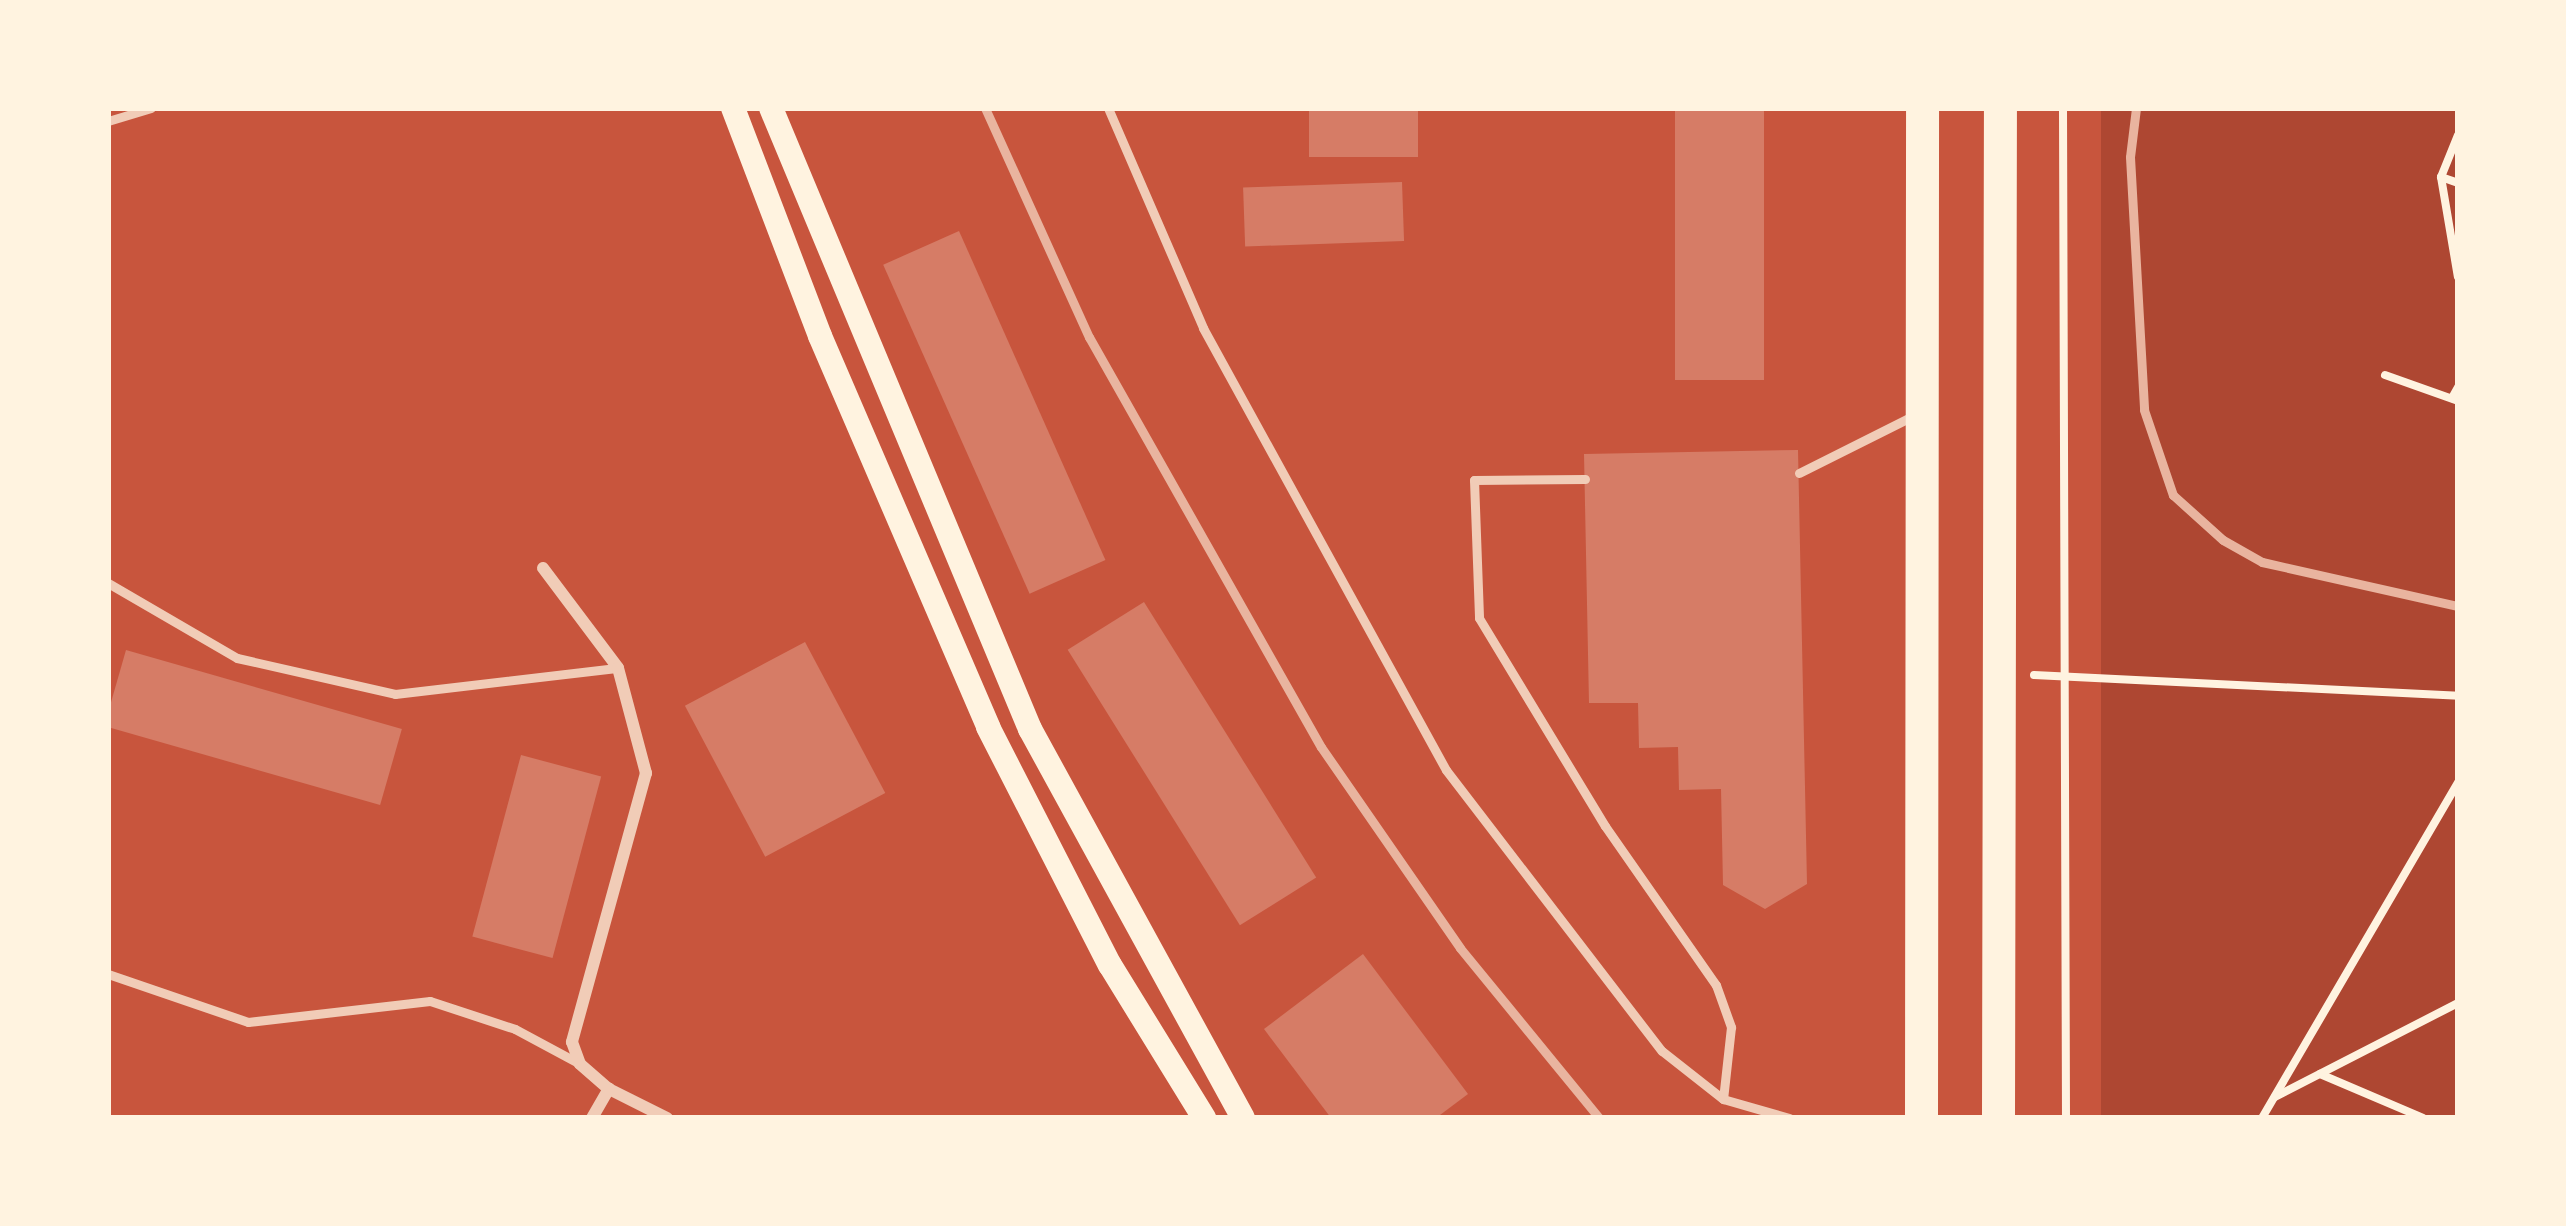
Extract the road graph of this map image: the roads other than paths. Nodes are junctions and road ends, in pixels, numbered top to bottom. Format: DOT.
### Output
graph roads {
  1 [pos="152,108"];
  2 [pos="734,108"];
  3 [pos="771,108"];
  4 [pos="1108,108"];
  5 [pos="1922,108"];
  6 [pos="2000,108"];
  7 [pos="108,121"];
  8 [pos="1922,412"];
  9 [pos="1798,473"];
  10 [pos="1585,479"];
  11 [pos="543,568"];
  12 [pos="108,584"];
  13 [pos="618,668"];
  14 [pos="108,974"];
  15 [pos="580,1064"];
  16 [pos="609,1089"];
  17 [pos="1723,1099"];
  18 [pos="592,1118"];
  19 [pos="667,1118"];
  20 [pos="1204,1118"];
  21 [pos="1243,1118"];
  22 [pos="1789,1118"];
  23 [pos="1921,1118"];
  24 [pos="1998,1118"];
  1 -- 7 [label="lane"];
  2 -- 20 [label="main road"];
  3 -- 21 [label="main road"];
  4 -- 17 [label="lane"];
  5 -- 8 [label="highway"];
  6 -- 24 [label="highway"];
  8 -- 9 [label="lane"];
  8 -- 23 [label="highway"];
  10 -- 17 [label="lane"];
  11 -- 13 [label="street"];
  12 -- 13 [label="lane"];
  13 -- 15 [label="street"];
  14 -- 15 [label="lane"];
  15 -- 16 [label="street"];
  16 -- 18 [label="street"];
  16 -- 19 [label="street"];
  17 -- 22 [label="lane"];
}
